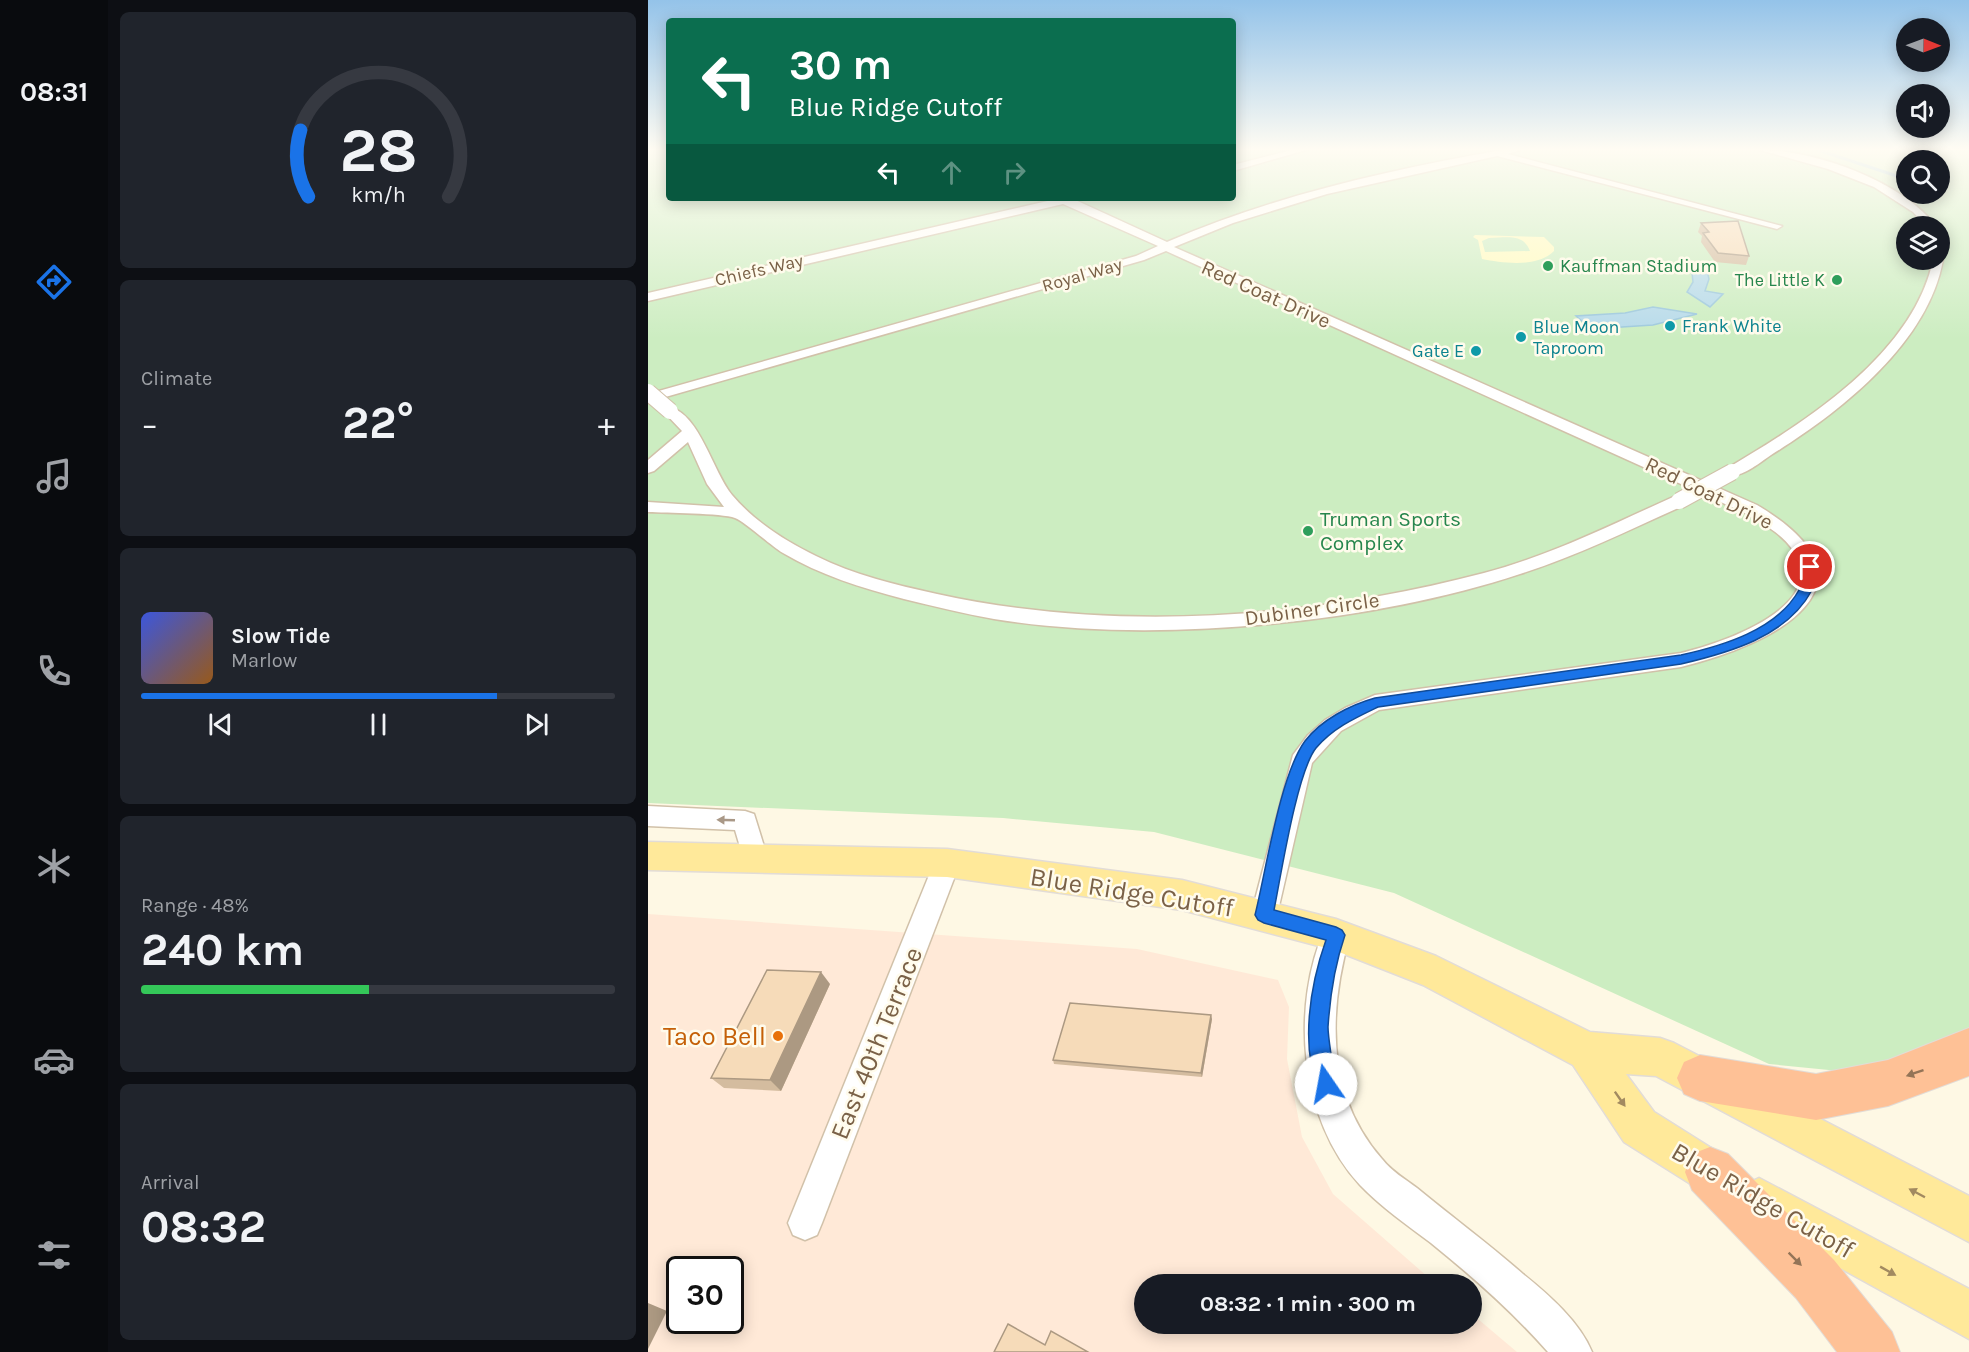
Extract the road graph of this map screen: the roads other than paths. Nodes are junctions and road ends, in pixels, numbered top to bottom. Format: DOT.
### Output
graph roads {
  1 [pos="1003,213"];
  2 [pos="1095,213"];
  3 [pos="1266,213"];
  4 [pos="1727,213"];
  5 [pos="1777,226"];
  6 [pos="1166,247"];
  7 [pos="1936,270"];
  8 [pos="648,297"];
  9 [pos="648,392"];
  10 [pos="648,399"];
  11 [pos="690,432"];
  12 [pos="648,468"];
  13 [pos="648,507"];
  14 [pos="740,513"];
  15 [pos="648,816"];
  16 [pos="648,856"];
  17 [pos="755,859"];
  18 [pos="947,863"];
  19 [pos="1264,915"];
  20 [pos="1336,935"];
  21 [pos="1587,1051"];
  22 [pos="1969,1051"];
  23 [pos="1700,1078"];
  24 [pos="1710,1172"];
  25 [pos="1969,1220"];
  26 [pos="805,1223"];
  27 [pos="1969,1315"];
  28 [pos="1573,1352"];
  29 [pos="1872,1352"];
  1 -- 8 [label="street, Chiefs Way"];
  2 -- 6 [label="street, Red Coat Drive"];
  3 -- 6 [label="street, Royal Way"];
  4 -- 5 [label="street"];
  6 -- 10 [label="street, Royal Way"];
  6 -- 19 [label="street, Red Coat Drive"];
  7 -- 14 [label="street, Dubiner Circle, bridge"];
  9 -- 11 [label="street, Dubiner Circle, bridge"];
  11 -- 12 [label="street"];
  11 -- 14 [label="street, Dubiner Circle"];
  13 -- 14 [label="street"];
  17 -- 15 [label="street, one-way"];
  16 -- 17 [label="main road, Blue Ridge Cutoff"];
  17 -- 18 [label="main road, Blue Ridge Cutoff"];
  18 -- 19 [label="main road, Blue Ridge Cutoff"];
  18 -- 26 [label="street, East 40th Terrace"];
  19 -- 20 [label="main road, Blue Ridge Cutoff"];
  20 -- 21 [label="main road, Blue Ridge Cutoff"];
  20 -- 28 [label="street"];
  21 -- 23 [label="main road, Blue Ridge Cutoff"];
  21 -- 24 [label="main road, Blue Ridge Cutoff, one-way"];
  22 -- 23 [label="highway, one-way"];
  25 -- 23 [label="main road, Blue Ridge Cutoff, one-way"];
  24 -- 27 [label="main road, Blue Ridge Cutoff, one-way"];
  24 -- 29 [label="highway, one-way"];
}
